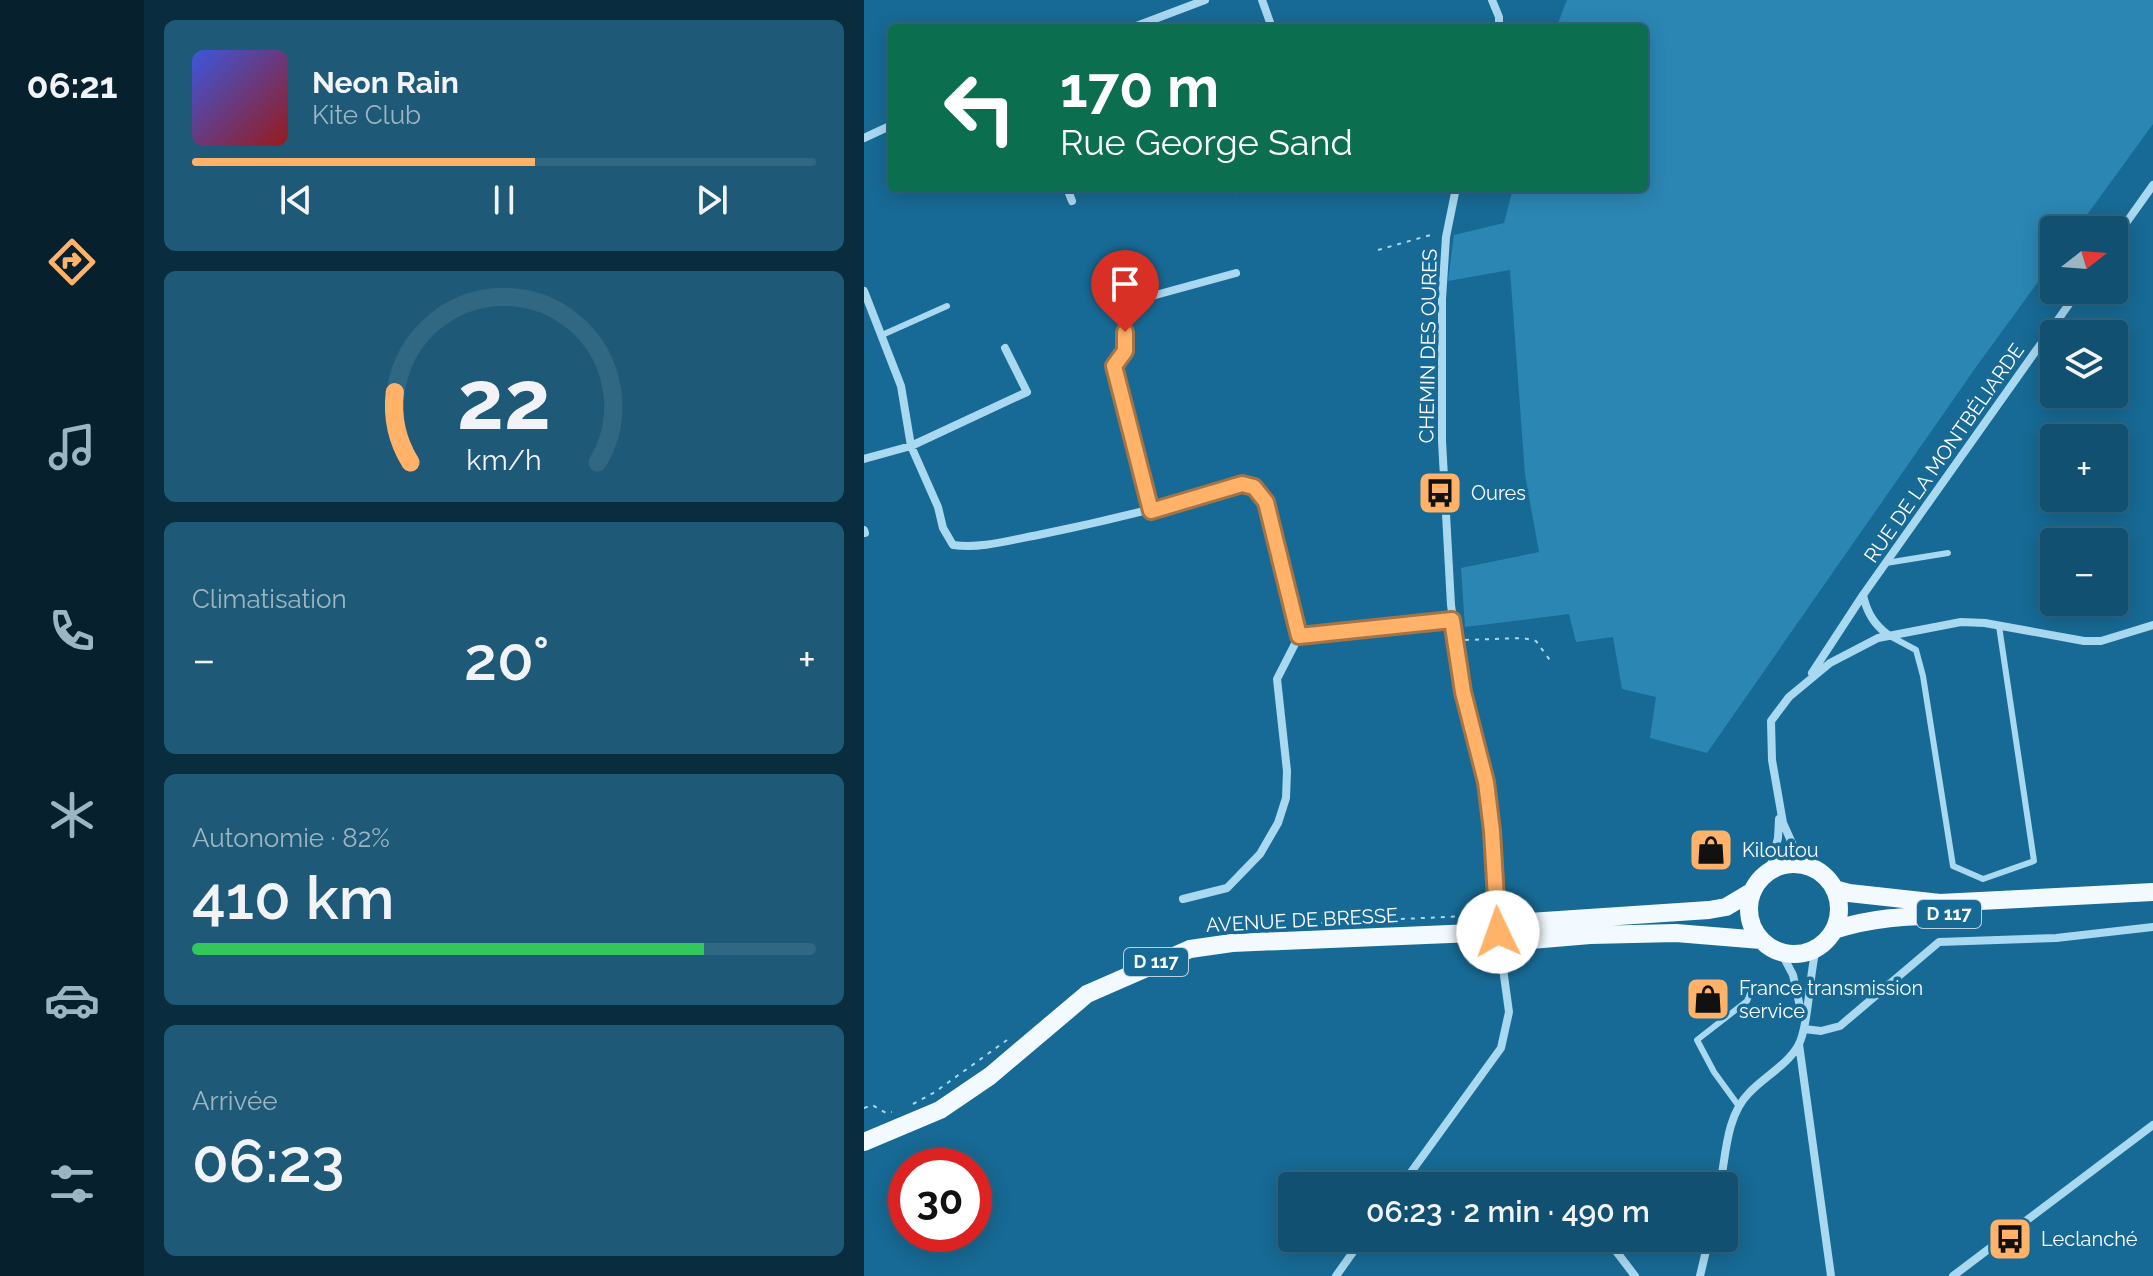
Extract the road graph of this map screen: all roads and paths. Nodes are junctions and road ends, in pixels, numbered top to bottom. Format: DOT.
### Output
graph roads {
  1 [pos="1205,0"];
  2 [pos="1262,0"];
  3 [pos="1492,0"];
  4 [pos="1142,24"];
  5 [pos="1271,24"];
  6 [pos="1499,24"];
  7 [pos="888,127"];
  8 [pos="864,138"];
  9 [pos="2153,185"];
  10 [pos="1069,192"];
  11 [pos="1455,192"];
  12 [pos="1072,201"];
  13 [pos="2128,220"];
  14 [pos="1447,230"];
  15 [pos="1378,250"];
  16 [pos="1236,273"];
  17 [pos="864,291"];
  18 [pos="2069,304"];
  19 [pos="947,306"];
  20 [pos="882,335"];
  21 [pos="1005,348"];
  22 [pos="911,446"];
  23 [pos="864,459"];
  24 [pos="1151,511"];
  25 [pos="1948,553"];
  26 [pos="1886,563"];
  27 [pos="1863,595"];
  28 [pos="1452,620"];
  29 [pos="2153,625"];
  30 [pos="1999,626"];
  31 [pos="1888,635"];
  32 [pos="1299,636"];
  33 [pos="1455,640"];
  34 [pos="1552,663"];
  35 [pos="1808,679"];
  36 [pos="1778,802"];
  37 [pos="1805,866"];
  38 [pos="1769,872"];
  39 [pos="1834,889"];
  40 [pos="1753,891"];
  41 [pos="2153,892"];
  42 [pos="2065,898"];
  43 [pos="1183,899"];
  44 [pos="1479,910"];
  45 [pos="1272,925"];
  46 [pos="2153,927"];
  47 [pos="1834,930"];
  48 [pos="1504,932"];
  49 [pos="1761,940"];
  50 [pos="1816,949"];
  51 [pos="1781,952"];
  52 [pos="1752,989"];
  53 [pos="1804,1029"];
  54 [pos="1015,1034"];
  55 [pos="1799,1044"];
  56 [pos="909,1105"];
  57 [pos="1738,1105"];
  58 [pos="864,1108"];
  59 [pos="897,1112"];
  60 [pos="2153,1125"];
  61 [pos="864,1142"];
  62 [pos="1411,1172"];
  63 [pos="1723,1172"];
  64 [pos="1353,1252"];
  65 [pos="1617,1252"];
  66 [pos="1706,1252"];
  67 [pos="1336,1276"];
  68 [pos="1635,1276"];
  69 [pos="1700,1276"];
  70 [pos="1831,1276"];
  71 [pos="1953,1276"];
  1 -- 4 [label="street"];
  2 -- 5 [label="street"];
  3 -- 6 [label="street"];
  7 -- 8 [label="street"];
  9 -- 13 [label="street"];
  10 -- 12 [label="street"];
  11 -- 14 [label="street, CHEMIN DES OURES"];
  14 -- 15 [label="path"];
  14 -- 28 [label="street, CHEMIN DES OURES"];
  16 -- 24 [label="street"];
  17 -- 20 [label="street"];
  18 -- 26 [label="street, RUE DE LA MONTBÉLIARDE"];
  19 -- 20 [label="lane"];
  20 -- 22 [label="street"];
  21 -- 22 [label="street"];
  22 -- 23 [label="street"];
  22 -- 24 [label="street"];
  24 -- 32 [label="street"];
  25 -- 26 [label="lane"];
  26 -- 27 [label="street, RUE DE LA MONTBÉLIARDE"];
  27 -- 31 [label="street"];
  27 -- 35 [label="street, RUE DE LA MONTBÉLIARDE"];
  28 -- 32 [label="street"];
  28 -- 33 [label="street, CHEMIN DES OURES"];
  29 -- 30 [label="street"];
  30 -- 31 [label="street"];
  30 -- 31 [label="lane"];
  31 -- 35 [label="street"];
  32 -- 43 [label="street"];
  33 -- 34 [label="path"];
  33 -- 48 [label="street, CHEMIN DES OURES"];
  35 -- 36 [label="street"];
  36 -- 37 [label="street"];
  36 -- 38 [label="street"];
  37 -- 38 [label="main road"];
  37 -- 39 [label="main road"];
  38 -- 40 [label="main road"];
  39 -- 42 [label="main road, D 117"];
  39 -- 47 [label="main road"];
  40 -- 48 [label="main road, AVENUE DE BRESSE / D 117"];
  40 -- 49 [label="main road"];
  41 -- 42 [label="main road, D 117"];
  42 -- 47 [label="main road, D 117"];
  44 -- 45 [label="path"];
  46 -- 53 [label="street"];
  47 -- 50 [label="main road"];
  48 -- 49 [label="main road, AVENUE DE BRESSE / D 117"];
  48 -- 61 [label="main road, AVENUE DE BRESSE / D 117"];
  48 -- 62 [label="street, CHEMIN DES OURES"];
  49 -- 51 [label="main road"];
  50 -- 51 [label="main road"];
  50 -- 53 [label="street"];
  51 -- 53 [label="street"];
  52 -- 57 [label="lane"];
  53 -- 55 [label="street"];
  54 -- 56 [label="path"];
  55 -- 57 [label="street"];
  55 -- 70 [label="street"];
  57 -- 63 [label="street"];
  58 -- 59 [label="path"];
  60 -- 71 [label="street"];
  64 -- 67 [label="street"];
  65 -- 68 [label="street"];
  66 -- 69 [label="street"];
}
